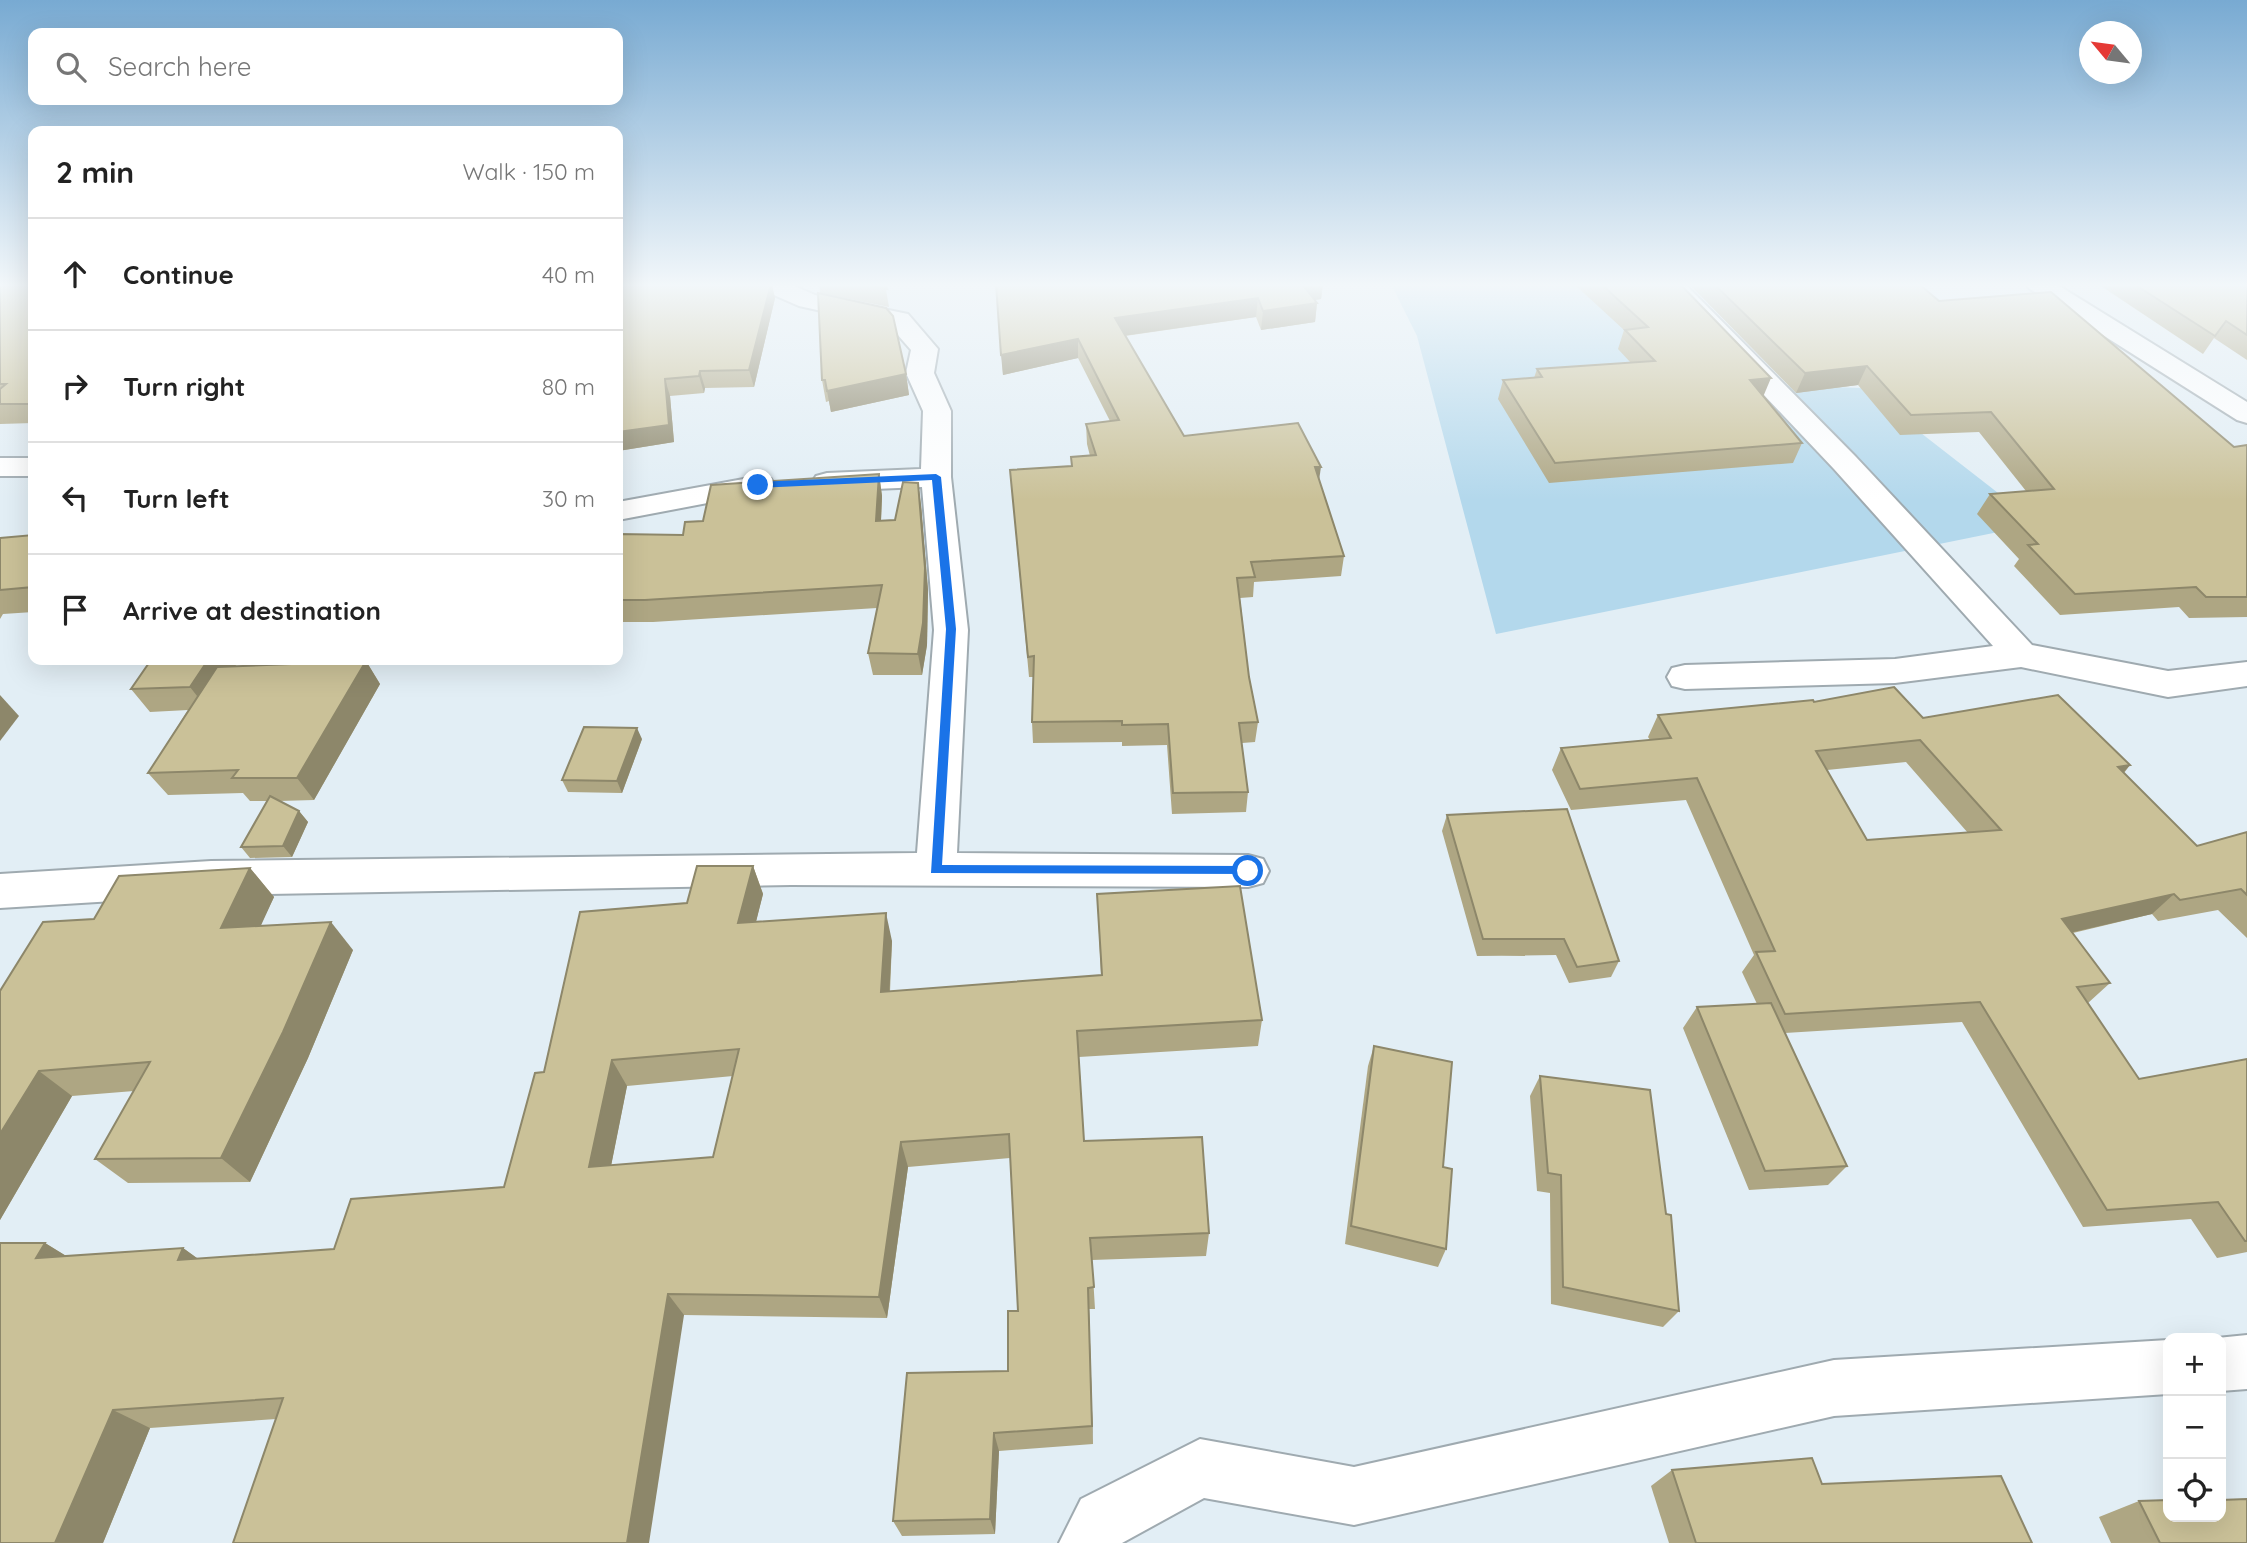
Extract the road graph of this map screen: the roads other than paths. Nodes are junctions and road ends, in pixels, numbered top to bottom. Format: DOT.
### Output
graph roads {
  1 [pos="923,356"];
  2 [pos="1741,356"];
  3 [pos="2157,356"];
  4 [pos="2243,408"];
  5 [pos="0,467"];
  6 [pos="28,467"];
  7 [pos="936,477"];
  8 [pos="623,511"];
  9 [pos="2021,655"];
  10 [pos="2247,674"];
  11 [pos="1685,677"];
  12 [pos="936,870"];
  13 [pos="1248,871"];
  14 [pos="0,891"];
  15 [pos="2247,1362"];
  16 [pos="2226,1364"];
  17 [pos="2163,1367"];
  18 [pos="1089,1543"];
  1 -- 7 [label="street"];
  2 -- 9 [label="street"];
  3 -- 4 [label="street"];
  5 -- 6 [label="street"];
  7 -- 8 [label="street"];
  7 -- 12 [label="street"];
  9 -- 10 [label="street"];
  9 -- 11 [label="street"];
  12 -- 13 [label="street"];
  12 -- 14 [label="street"];
  15 -- 16 [label="street"];
  17 -- 18 [label="street"];
}
